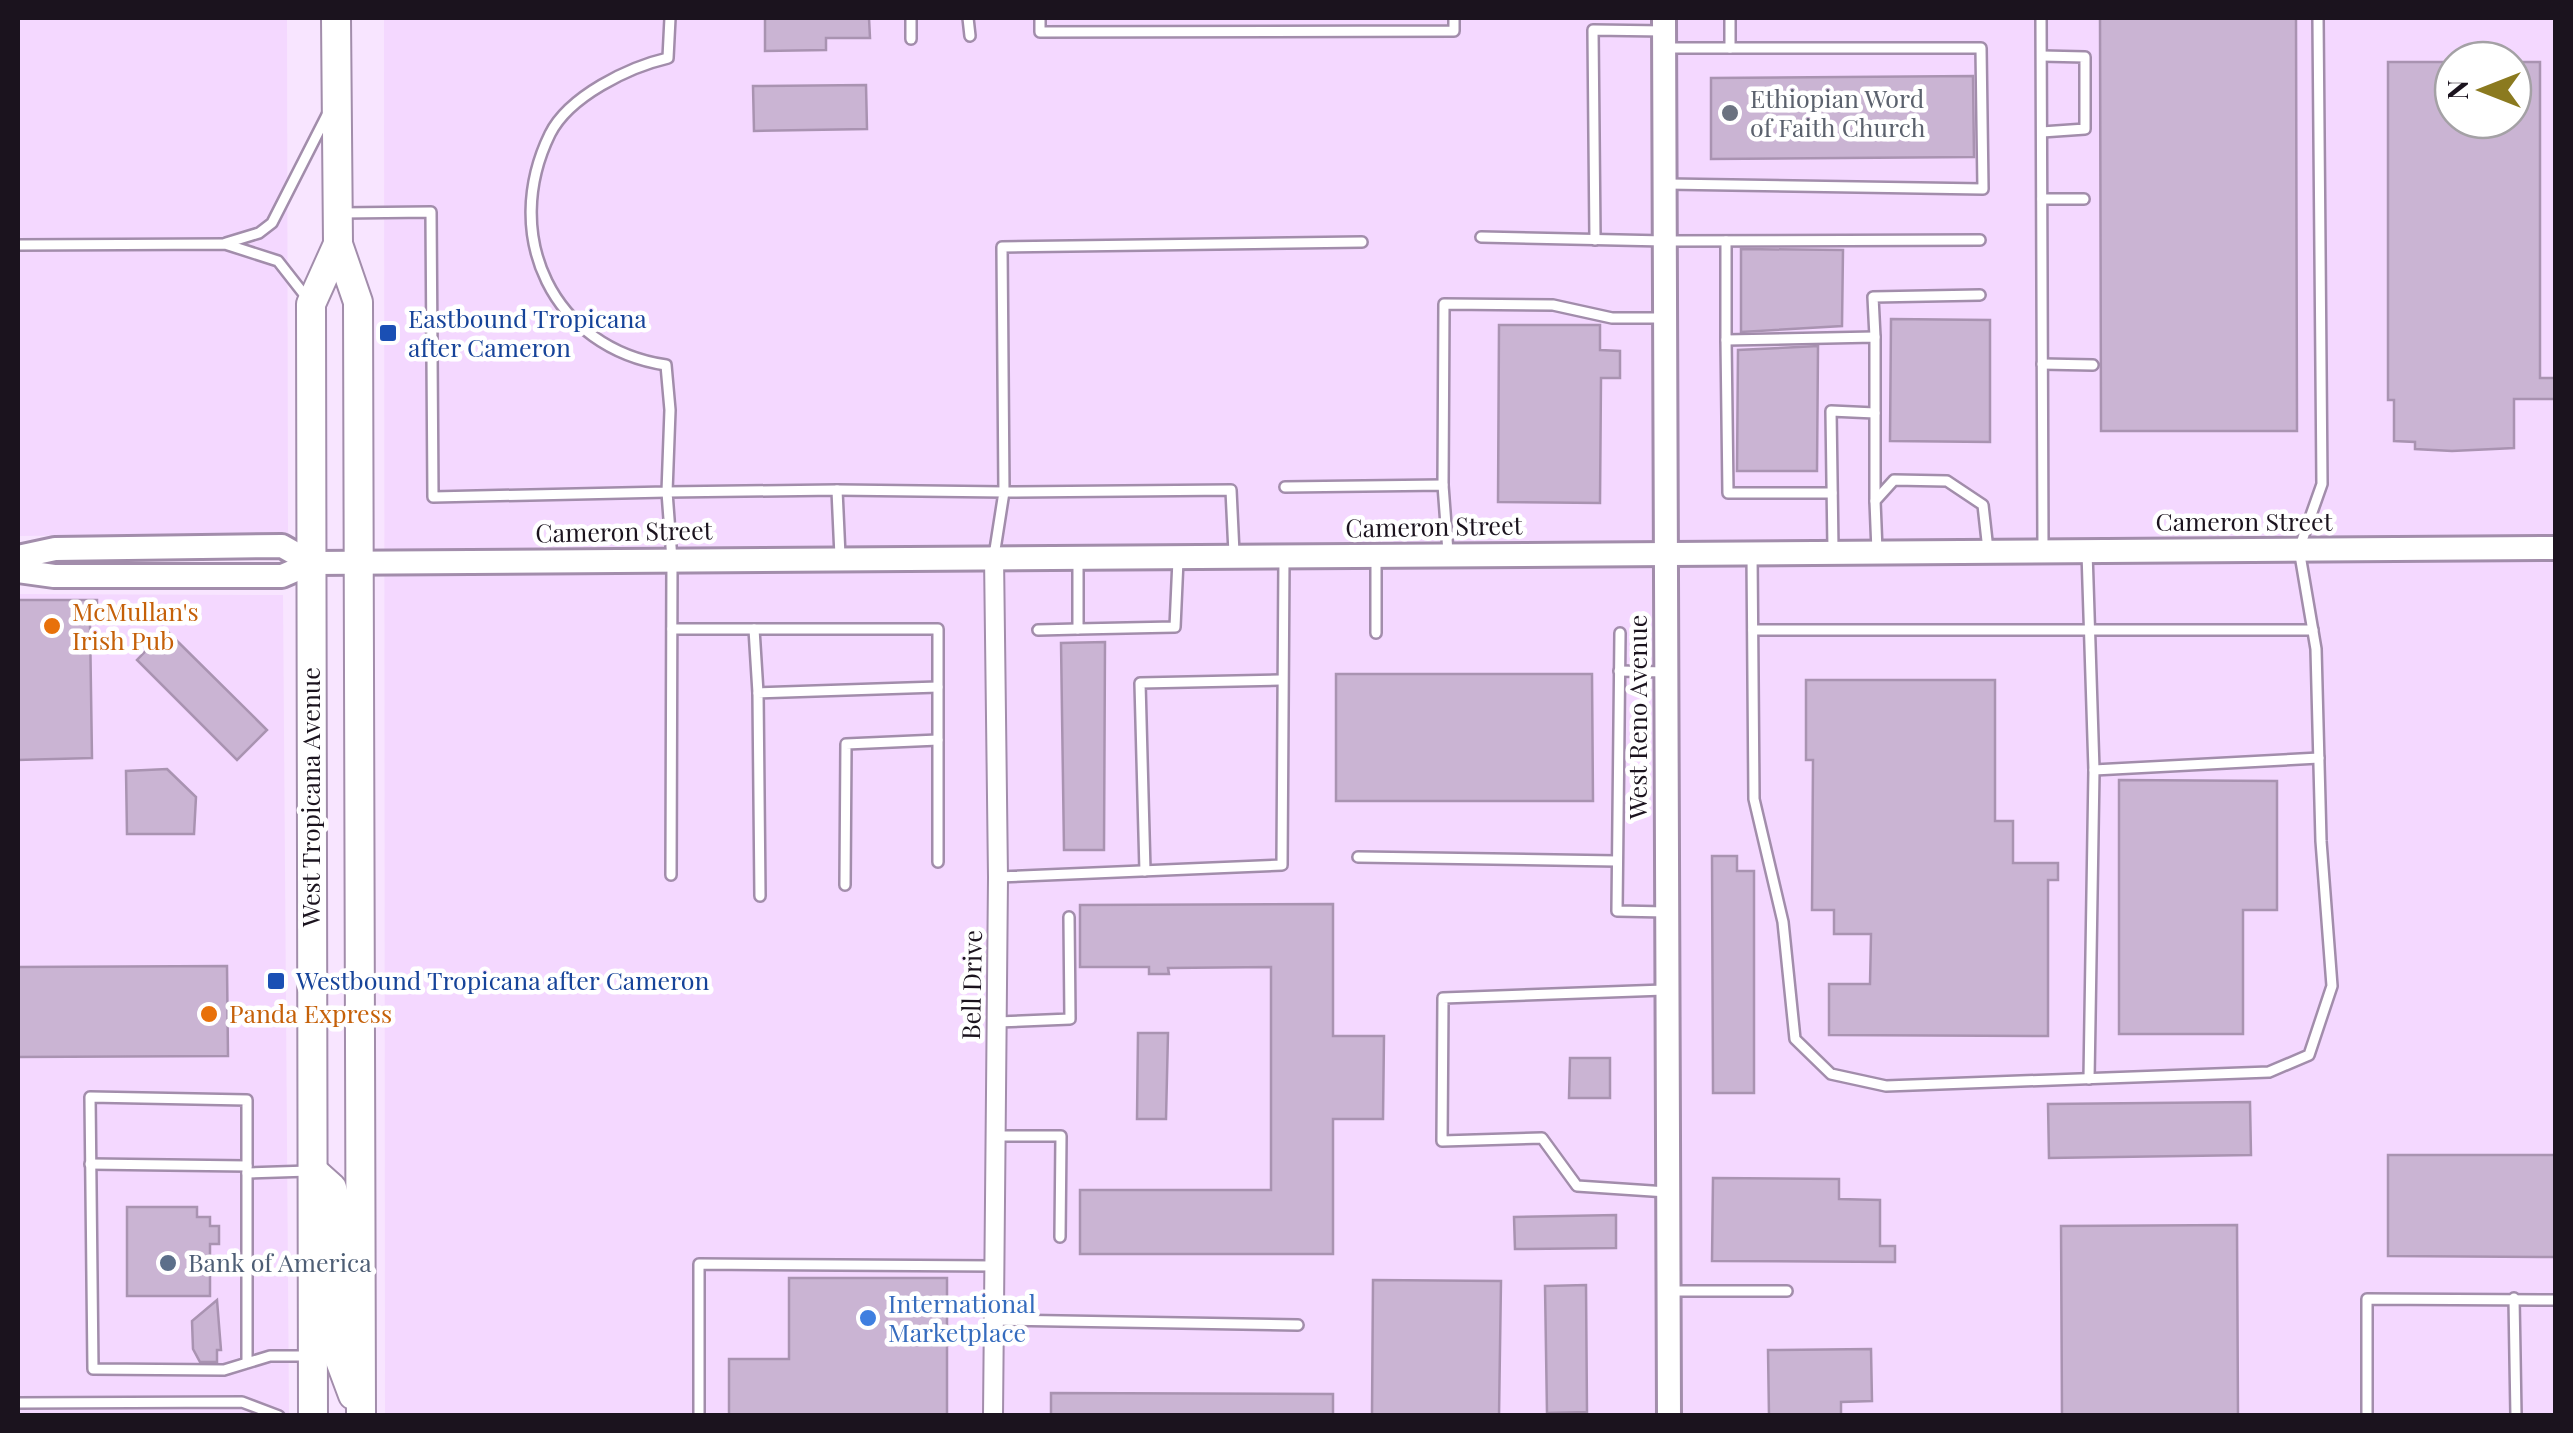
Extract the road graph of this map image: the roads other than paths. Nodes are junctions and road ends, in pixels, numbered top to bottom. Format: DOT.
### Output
graph roads {
  1 [pos="336,18"];
  2 [pos="670,18"];
  3 [pos="911,18"];
  4 [pos="968,18"];
  5 [pos="1040,18"];
  6 [pos="1454,18"];
  7 [pos="1592,18"];
  8 [pos="1730,18"];
  9 [pos="2041,18"];
  10 [pos="2318,18"];
  11 [pos="1593,30"];
  12 [pos="1664,32"];
  13 [pos="970,36"];
  14 [pos="911,39"];
  15 [pos="1730,48"];
  16 [pos="2042,56"];
  17 [pos="337,97"];
  18 [pos="2042,132"];
  19 [pos="1664,184"];
  20 [pos="2042,199"];
  21 [pos="2084,199"];
  22 [pos="338,213"];
  23 [pos="1481,237"];
  24 [pos="1596,240"];
  25 [pos="1980,240"];
  26 [pos="1362,242"];
  27 [pos="1664,242"];
  28 [pos="1726,242"];
  29 [pos="18,244"];
  30 [pos="225,244"];
  31 [pos="338,244"];
  32 [pos="1980,295"];
  33 [pos="311,304"];
  34 [pos="1664,318"];
  35 [pos="1876,337"];
  36 [pos="1726,340"];
  37 [pos="2042,364"];
  38 [pos="2093,365"];
  39 [pos="1876,413"];
  40 [pos="1443,485"];
  41 [pos="1285,487"];
  42 [pos="836,490"];
  43 [pos="667,492"];
  44 [pos="1004,492"];
  45 [pos="1832,493"];
  46 [pos="1876,501"];
  47 [pos="2556,548"];
  48 [pos="1988,550"];
  49 [pos="2042,550"];
  50 [pos="2087,550"];
  51 [pos="2299,550"];
  52 [pos="1752,551"];
  53 [pos="1832,551"];
  54 [pos="1877,551"];
  55 [pos="1665,552"];
  56 [pos="1448,554"];
  57 [pos="1284,555"];
  58 [pos="1376,555"];
  59 [pos="840,556"];
  60 [pos="994,556"];
  61 [pos="1078,556"];
  62 [pos="1178,556"];
  63 [pos="1234,556"];
  64 [pos="18,557"];
  65 [pos="672,560"];
  66 [pos="359,562"];
  67 [pos="312,563"];
  68 [pos="18,571"];
  69 [pos="672,629"];
  70 [pos="754,629"];
  71 [pos="1078,629"];
  72 [pos="1038,630"];
  73 [pos="1753,630"];
  74 [pos="2313,630"];
  75 [pos="1376,632"];
  76 [pos="2090,632"];
  77 [pos="1620,634"];
  78 [pos="1619,671"];
  79 [pos="1666,672"];
  80 [pos="1280,680"];
  81 [pos="938,687"];
  82 [pos="758,693"];
  83 [pos="938,740"];
  84 [pos="2319,758"];
  85 [pos="2094,770"];
  86 [pos="1358,857"];
  87 [pos="1617,861"];
  88 [pos="938,862"];
  89 [pos="1145,871"];
  90 [pos="671,875"];
  91 [pos="998,877"];
  92 [pos="845,885"];
  93 [pos="760,896"];
  94 [pos="1667,912"];
  95 [pos="1069,917"];
  96 [pos="1667,990"];
  97 [pos="997,1022"];
  98 [pos="2090,1078"];
  99 [pos="996,1136"];
  100 [pos="90,1164"];
  101 [pos="247,1169"];
  102 [pos="312,1171"];
  103 [pos="1668,1192"];
  104 [pos="1060,1236"];
  105 [pos="994,1266"];
  106 [pos="1669,1291"];
  107 [pos="1787,1291"];
  108 [pos="2514,1298"];
  109 [pos="2556,1300"];
  110 [pos="994,1320"];
  111 [pos="1298,1325"];
  112 [pos="313,1356"];
  113 [pos="247,1363"];
  114 [pos="18,1403"];
  115 [pos="360,1415"];
  116 [pos="279,1416"];
  117 [pos="313,1416"];
  118 [pos="700,1416"];
  119 [pos="993,1416"];
  120 [pos="1669,1416"];
  121 [pos="2368,1416"];
  122 [pos="2516,1416"];
  1 -- 17 [label="main road, West Tropicana Avenue"];
  2 -- 43 [label="lane"];
  3 -- 14 [label="lane"];
  4 -- 13 [label="lane"];
  5 -- 6 [label="lane"];
  7 -- 11 [label="lane"];
  8 -- 15 [label="lane"];
  9 -- 16 [label="lane"];
  10 -- 51 [label="lane"];
  11 -- 12 [label="lane"];
  11 -- 24 [label="lane"];
  12 -- 15 [label="lane"];
  12 -- 19 [label="street, West Reno Avenue"];
  15 -- 19 [label="lane"];
  16 -- 18 [label="lane"];
  16 -- 18 [label="lane"];
  17 -- 22 [label="main road, West Tropicana Avenue"];
  17 -- 30 [label="lane"];
  18 -- 20 [label="lane"];
  19 -- 27 [label="street, West Reno Avenue"];
  20 -- 21 [label="lane"];
  20 -- 37 [label="lane"];
  22 -- 31 [label="main road, West Tropicana Avenue"];
  22 -- 43 [label="lane"];
  23 -- 24 [label="lane"];
  24 -- 27 [label="lane"];
  25 -- 28 [label="lane"];
  26 -- 44 [label="lane"];
  27 -- 28 [label="lane"];
  27 -- 34 [label="street, West Reno Avenue"];
  28 -- 36 [label="lane"];
  29 -- 30 [label="lane"];
  30 -- 33 [label="lane"];
  31 -- 33 [label="main road, West Tropicana Avenue"];
  31 -- 66 [label="main road, West Tropicana Avenue"];
  32 -- 35 [label="lane"];
  33 -- 67 [label="main road, West Tropicana Avenue"];
  34 -- 40 [label="lane"];
  34 -- 55 [label="street, West Reno Avenue"];
  35 -- 36 [label="lane"];
  35 -- 39 [label="lane"];
  36 -- 45 [label="lane"];
  37 -- 38 [label="lane"];
  37 -- 49 [label="lane"];
  39 -- 45 [label="lane"];
  39 -- 46 [label="lane"];
  40 -- 41 [label="lane"];
  40 -- 56 [label="lane"];
  42 -- 43 [label="lane"];
  42 -- 44 [label="lane"];
  42 -- 59 [label="lane"];
  43 -- 65 [label="lane"];
  44 -- 60 [label="lane"];
  44 -- 63 [label="lane"];
  45 -- 53 [label="lane"];
  46 -- 48 [label="lane"];
  46 -- 54 [label="lane"];
  47 -- 51 [label="street, Cameron Street"];
  48 -- 49 [label="street, Cameron Street"];
  48 -- 54 [label="street, Cameron Street"];
  49 -- 50 [label="street, Cameron Street"];
  50 -- 51 [label="street, Cameron Street"];
  50 -- 76 [label="lane"];
  51 -- 74 [label="lane"];
  52 -- 53 [label="street, Cameron Street"];
  52 -- 55 [label="street, Cameron Street"];
  52 -- 73 [label="lane"];
  53 -- 54 [label="street, Cameron Street"];
  55 -- 56 [label="street, Cameron Street"];
  55 -- 79 [label="street, West Reno Avenue"];
  56 -- 58 [label="street, Cameron Street"];
  57 -- 58 [label="street, Cameron Street"];
  57 -- 63 [label="street, Cameron Street"];
  57 -- 80 [label="lane"];
  58 -- 75 [label="lane"];
  59 -- 60 [label="street, Cameron Street"];
  59 -- 65 [label="street, Cameron Street"];
  60 -- 61 [label="street, Cameron Street"];
  60 -- 91 [label="street, Bell Drive"];
  61 -- 62 [label="street, Cameron Street"];
  61 -- 71 [label="lane"];
  62 -- 63 [label="street, Cameron Street"];
  62 -- 71 [label="lane"];
  64 -- 67 [label="street, Cameron Street"];
  65 -- 66 [label="street, Cameron Street"];
  65 -- 69 [label="lane"];
  66 -- 67 [label="street, Cameron Street"];
  66 -- 115 [label="main road, West Tropicana Avenue"];
  67 -- 68 [label="street, Cameron Street"];
  67 -- 102 [label="main road, West Tropicana Avenue"];
  69 -- 70 [label="lane"];
  69 -- 90 [label="lane"];
  70 -- 81 [label="lane"];
  70 -- 82 [label="lane"];
  71 -- 72 [label="lane"];
  73 -- 76 [label="lane"];
  73 -- 98 [label="lane"];
  74 -- 76 [label="lane"];
  74 -- 84 [label="lane"];
  76 -- 85 [label="lane"];
  77 -- 78 [label="lane"];
  78 -- 79 [label="lane"];
  78 -- 87 [label="lane"];
  79 -- 94 [label="street, West Reno Avenue"];
  80 -- 89 [label="lane"];
  80 -- 89 [label="lane"];
  81 -- 82 [label="lane"];
  81 -- 83 [label="lane"];
  82 -- 93 [label="lane"];
  83 -- 88 [label="lane"];
  83 -- 92 [label="lane"];
  84 -- 85 [label="lane"];
  84 -- 98 [label="lane"];
  85 -- 98 [label="lane"];
  86 -- 87 [label="lane"];
  87 -- 94 [label="lane"];
  89 -- 91 [label="lane"];
  91 -- 97 [label="street, Bell Drive"];
  94 -- 96 [label="street, West Reno Avenue"];
  95 -- 97 [label="lane"];
  96 -- 103 [label="street, West Reno Avenue"];
  96 -- 103 [label="lane"];
  97 -- 99 [label="street, Bell Drive"];
  99 -- 104 [label="lane"];
  99 -- 105 [label="street, Bell Drive"];
  100 -- 101 [label="lane"];
  100 -- 101 [label="lane"];
  100 -- 113 [label="lane"];
  101 -- 102 [label="lane"];
  101 -- 113 [label="lane"];
  102 -- 112 [label="main road, West Tropicana Avenue"];
  102 -- 115 [label="main road"];
  103 -- 106 [label="street, West Reno Avenue"];
  105 -- 110 [label="street, Bell Drive"];
  105 -- 118 [label="lane"];
  106 -- 107 [label="lane"];
  106 -- 120 [label="street, West Reno Avenue"];
  108 -- 109 [label="lane"];
  108 -- 121 [label="lane"];
  108 -- 122 [label="lane"];
  110 -- 111 [label="lane"];
  110 -- 119 [label="street, Bell Drive"];
  112 -- 113 [label="lane"];
  112 -- 117 [label="main road, West Tropicana Avenue"];
  114 -- 116 [label="lane"];
}
